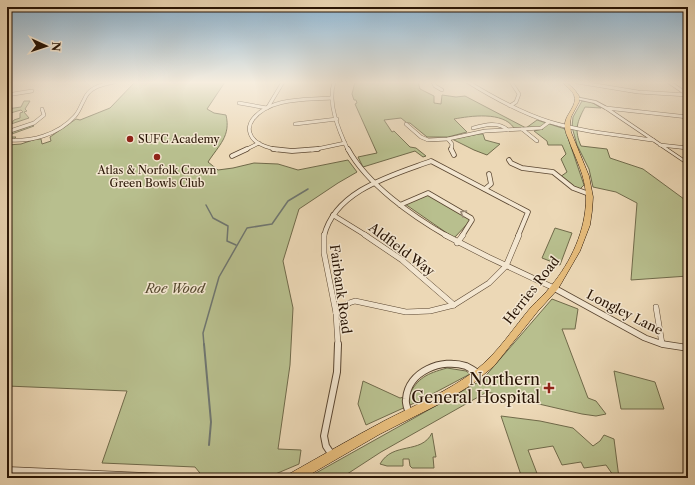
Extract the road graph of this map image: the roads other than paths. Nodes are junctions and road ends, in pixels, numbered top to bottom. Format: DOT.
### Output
graph roads {
  1 [pos="83,105"];
  2 [pos="248,105"];
  3 [pos="268,105"];
  4 [pos="279,105"];
  5 [pos="333,105"];
  6 [pos="507,105"];
  7 [pos="577,105"];
  8 [pos="600,105"];
  9 [pos="510,106"];
  10 [pos="267,108"];
  11 [pos="606,108"];
  12 [pos="42,109"];
  13 [pos="688,117"];
  14 [pos="337,119"];
  15 [pos="549,122"];
  16 [pos="295,124"];
  17 [pos="406,124"];
  18 [pos="568,127"];
  19 [pos="472,128"];
  20 [pos="522,129"];
  21 [pos="508,130"];
  22 [pos="7,132"];
  23 [pos="448,139"];
  24 [pos="7,140"];
  25 [pos="653,140"];
  26 [pos="537,142"];
  27 [pos="259,143"];
  28 [pos="345,143"];
  29 [pos="660,145"];
  30 [pos="688,148"];
  31 [pos="454,155"];
  32 [pos="232,156"];
  33 [pos="509,160"];
  34 [pos="688,164"];
  35 [pos="489,174"];
  36 [pos="374,182"];
  37 [pos="485,189"];
  38 [pos="589,194"];
  39 [pos="400,205"];
  40 [pos="333,215"];
  41 [pos="458,243"];
  42 [pos="506,266"];
  43 [pos="554,288"];
  44 [pos="454,305"];
  45 [pos="656,307"];
  46 [pos="336,313"];
  47 [pos="662,344"];
  48 [pos="688,348"];
  49 [pos="479,374"];
  50 [pos="409,414"];
  51 [pos="332,455"];
  52 [pos="7,470"];
  53 [pos="167,478"];
  54 [pos="293,478"];
  1 -- 24 [label="street"];
  2 -- 10 [label="street"];
  3 -- 10 [label="street"];
  4 -- 10 [label="street"];
  5 -- 14 [label="street"];
  6 -- 9 [label="street"];
  7 -- 18 [label="main road"];
  8 -- 11 [label="street"];
  9 -- 15 [label="street"];
  10 -- 27 [label="street"];
  11 -- 13 [label="street"];
  11 -- 25 [label="street"];
  12 -- 22 [label="street"];
  14 -- 16 [label="street"];
  14 -- 28 [label="street"];
  15 -- 18 [label="street"];
  15 -- 20 [label="street"];
  17 -- 23 [label="street"];
  18 -- 25 [label="street"];
  18 -- 38 [label="main road, Herries Road"];
  19 -- 21 [label="street"];
  20 -- 21 [label="street"];
  20 -- 26 [label="street"];
  21 -- 23 [label="street"];
  23 -- 31 [label="street"];
  25 -- 29 [label="street"];
  27 -- 28 [label="street"];
  27 -- 32 [label="street"];
  28 -- 36 [label="street"];
  29 -- 30 [label="street"];
  29 -- 34 [label="street"];
  33 -- 38 [label="street"];
  35 -- 37 [label="street"];
  36 -- 37 [label="street, Fairbank Road"];
  36 -- 39 [label="street"];
  36 -- 40 [label="street, Fairbank Road"];
  37 -- 42 [label="street"];
  38 -- 43 [label="main road, Herries Road"];
  39 -- 41 [label="street"];
  41 -- 39 [label="street, one-way"];
  40 -- 44 [label="street, Aldfield Way"];
  40 -- 46 [label="street, Fairbank Road"];
  41 -- 42 [label="street"];
  42 -- 43 [label="street"];
  42 -- 44 [label="street"];
  43 -- 47 [label="street, Longley Lane"];
  43 -- 49 [label="main road, Herries Road"];
  44 -- 46 [label="street"];
  45 -- 47 [label="street"];
  46 -- 51 [label="street, Fairbank Road"];
  47 -- 48 [label="street, Longley Lane"];
  49 -- 50 [label="main road, Herries Road"];
  49 -- 50 [label="street"];
  50 -- 51 [label="main road, Herries Road"];
  51 -- 54 [label="main road, Herries Road"];
  52 -- 53 [label="street"];
}
